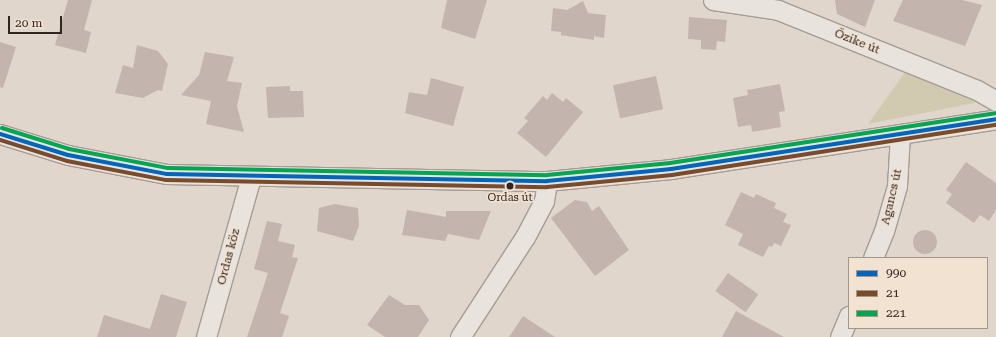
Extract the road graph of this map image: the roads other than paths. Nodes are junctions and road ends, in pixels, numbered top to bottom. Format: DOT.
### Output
graph roads {
  1 [pos="713,0"];
  2 [pos="996,101"];
  3 [pos="996,119"];
  4 [pos="0,134"];
  5 [pos="900,134"];
  6 [pos="251,177"];
  7 [pos="547,181"];
  8 [pos="873,257"];
  9 [pos="848,318"];
  10 [pos="206,337"];
  11 [pos="460,337"];
  12 [pos="840,337"];
  1 -- 2 [label="street, Őzike út"];
  3 -- 5 [label="street"];
  4 -- 6 [label="street"];
  5 -- 7 [label="street"];
  5 -- 8 [label="street, Agancs út"];
  6 -- 7 [label="street"];
  6 -- 10 [label="street, Ordas köz"];
  7 -- 11 [label="street"];
  9 -- 12 [label="street"];
}
